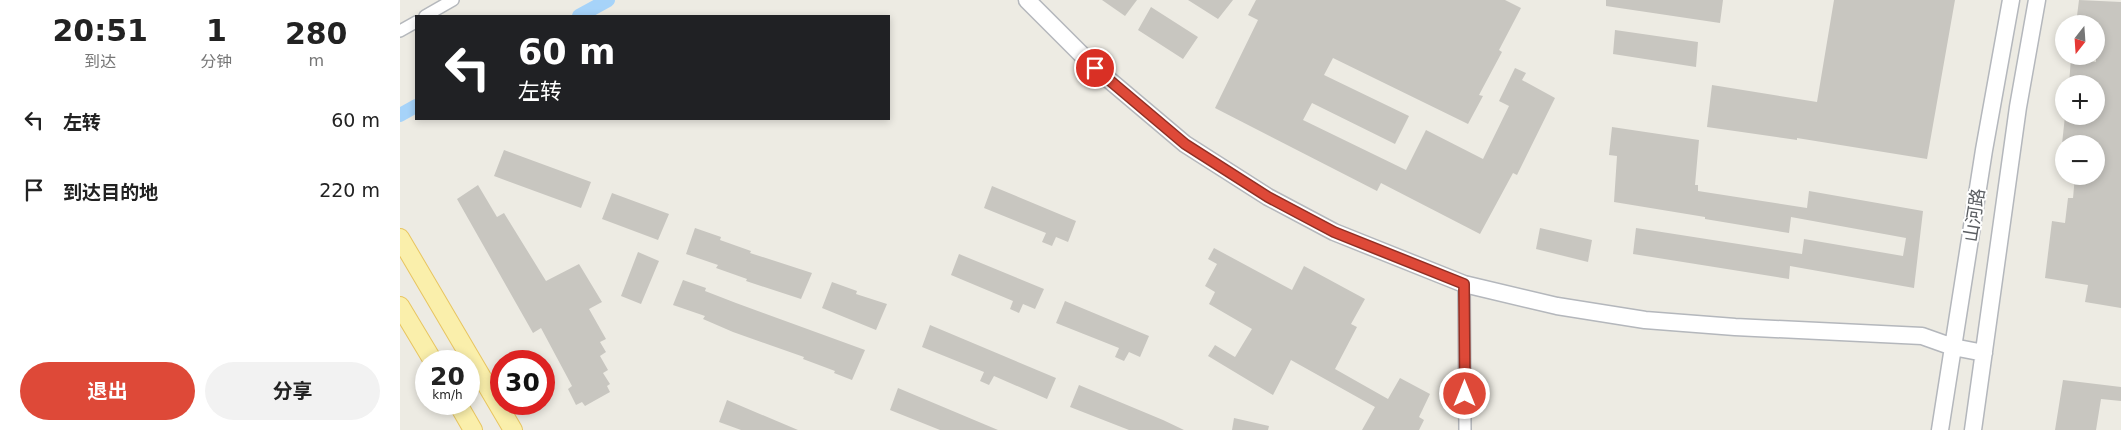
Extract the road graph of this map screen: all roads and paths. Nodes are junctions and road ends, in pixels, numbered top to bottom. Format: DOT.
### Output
graph roads {
  1 [pos="453,0"];
  2 [pos="1027,0"];
  3 [pos="2011,0"];
  4 [pos="2037,0"];
  5 [pos="427,15"];
  6 [pos="415,23"];
  7 [pos="400,31"];
  8 [pos="400,238"];
  9 [pos="1464,284"];
  10 [pos="400,306"];
  11 [pos="1953,347"];
  12 [pos="426,350"];
  13 [pos="1984,353"];
  14 [pos="464,415"];
  15 [pos="473,430"];
  16 [pos="514,430"];
  17 [pos="1465,430"];
  18 [pos="1940,430"];
  19 [pos="1973,430"];
  1 -- 5 [label="street"];
  2 -- 9 [label="street"];
  3 -- 11 [label="street, 山河路"];
  4 -- 13 [label="street, 山河路"];
  6 -- 7 [label="street"];
  8 -- 16 [label="main road"];
  9 -- 11 [label="street"];
  9 -- 17 [label="street"];
  10 -- 12 [label="main road"];
  11 -- 13 [label="street"];
  11 -- 18 [label="street, 山河路"];
  13 -- 19 [label="street, 山河路"];
  14 -- 15 [label="main road"];
}
